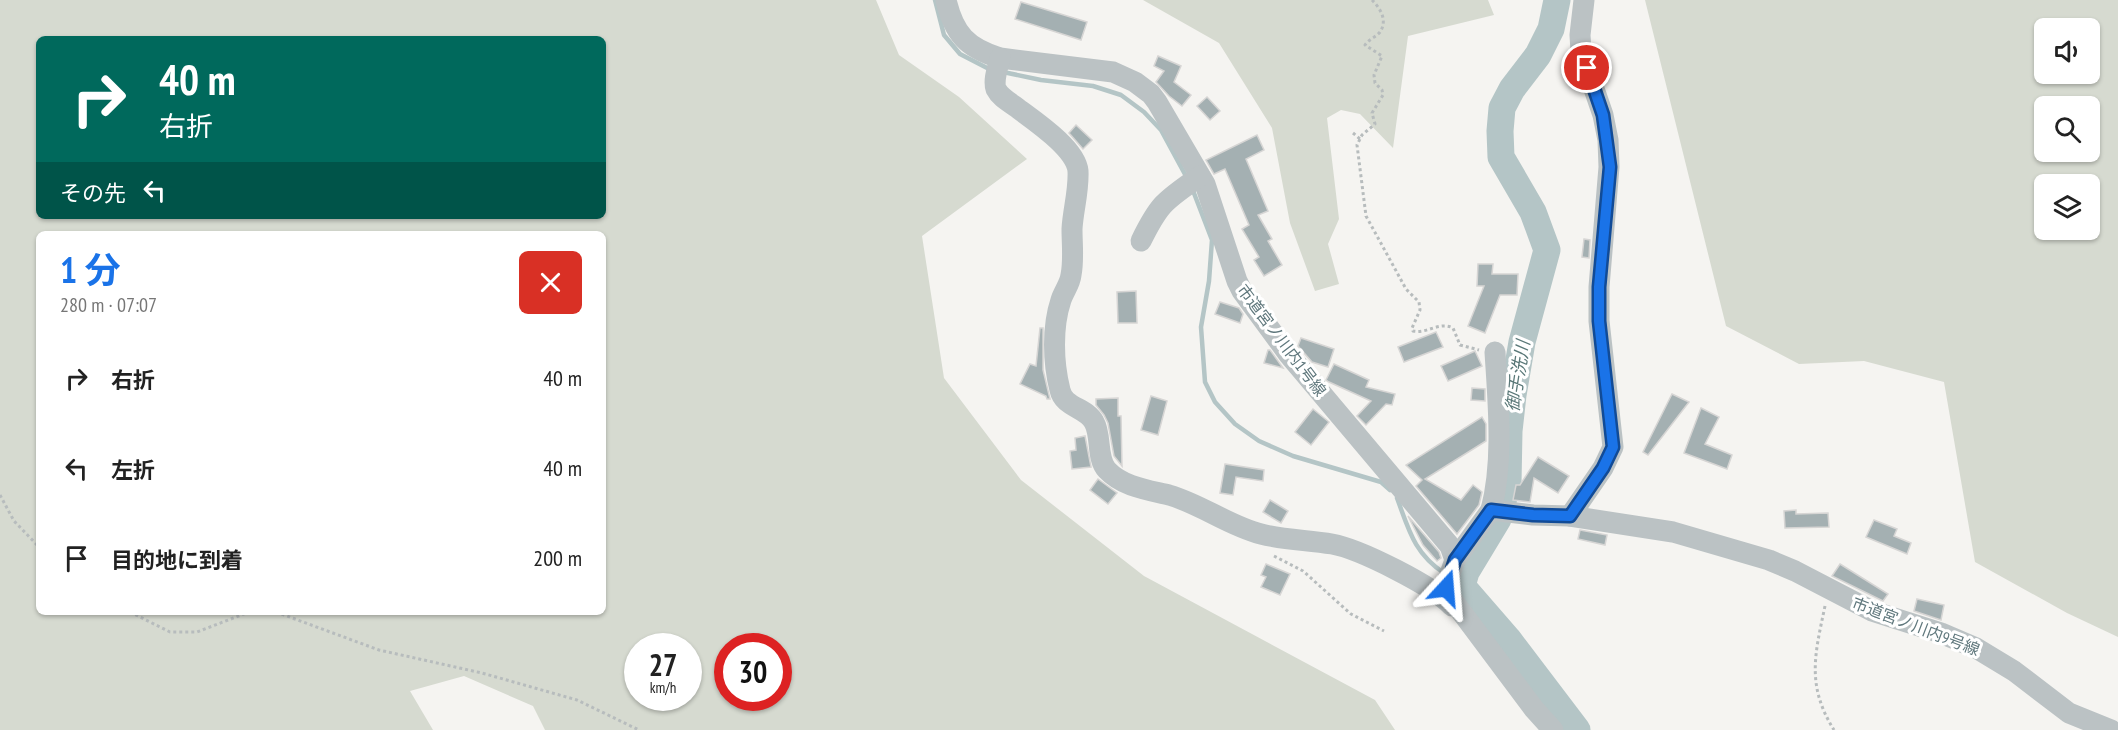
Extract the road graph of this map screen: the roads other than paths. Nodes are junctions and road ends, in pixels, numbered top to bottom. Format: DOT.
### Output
graph roads {
  1 [pos="946,0"];
  2 [pos="1584,0"];
  3 [pos="999,65"];
  4 [pos="1192,181"];
  5 [pos="1141,241"];
  6 [pos="1495,352"];
  7 [pos="1497,510"];
  8 [pos="1570,516"];
  9 [pos="1452,569"];
  10 [pos="1472,624"];
  11 [pos="1553,730"];
  12 [pos="2110,730"];
  1 -- 3 [label="street, 市道宮ノ川内1号線"];
  2 -- 8 [label="street"];
  3 -- 4 [label="street, 市道宮ノ川内1号線"];
  3 -- 10 [label="street"];
  4 -- 5 [label="street"];
  4 -- 9 [label="street, 市道宮ノ川内1号線"];
  6 -- 7 [label="street"];
  7 -- 8 [label="street, 市道宮ノ川内9号線"];
  7 -- 9 [label="street"];
  8 -- 12 [label="street, 市道宮ノ川内9号線"];
  9 -- 10 [label="street, 市道宮ノ川内1号線"];
  10 -- 11 [label="street, 市道宮ノ川内1号線"];
}
